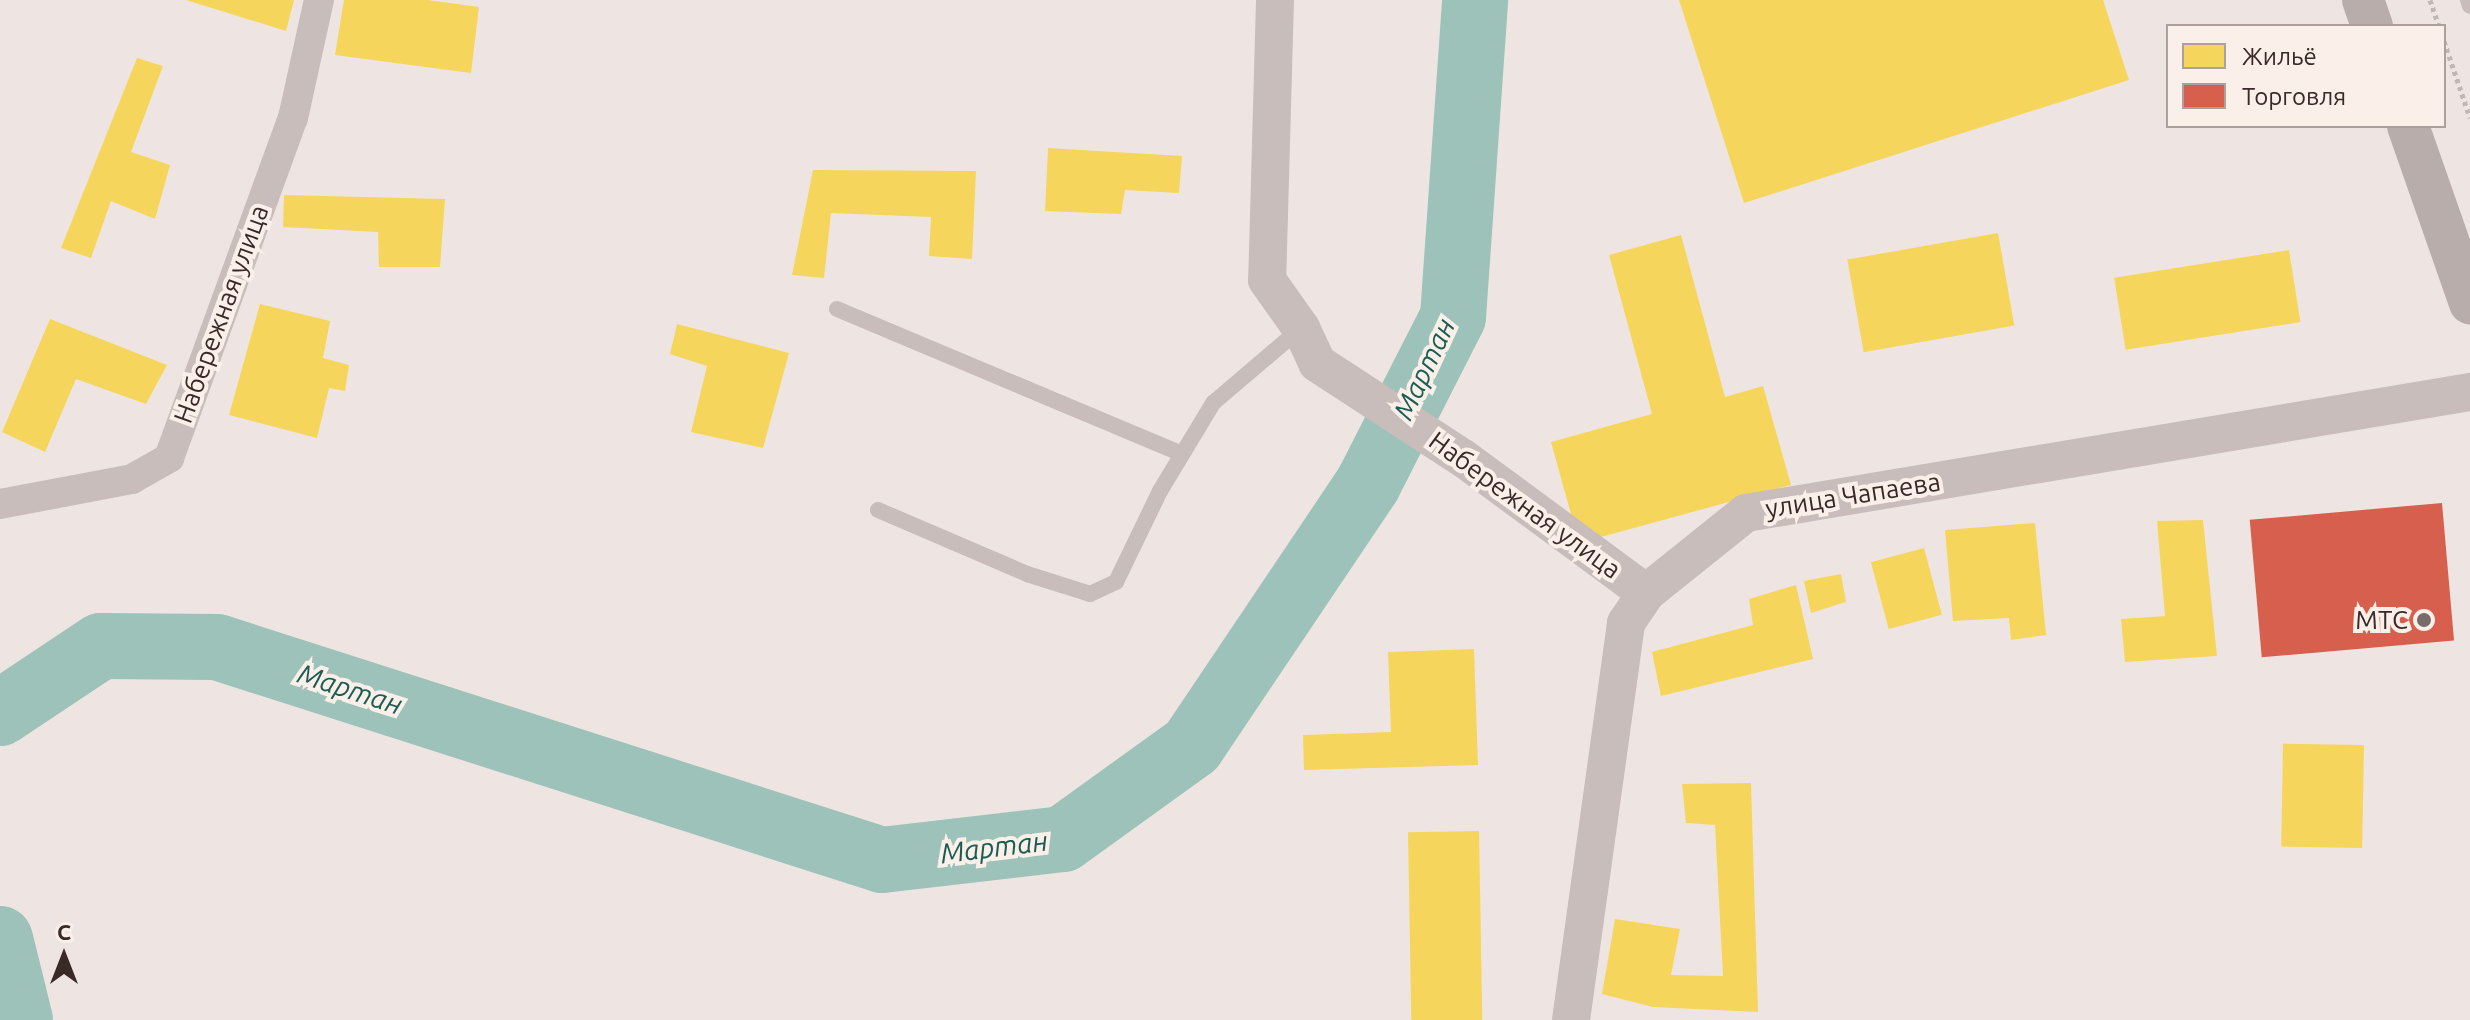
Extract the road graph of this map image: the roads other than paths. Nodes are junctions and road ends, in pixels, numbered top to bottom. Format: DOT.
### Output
graph roads {
  1 [pos="319,0"];
  2 [pos="1275,0"];
  3 [pos="2363,0"];
  4 [pos="2468,0"];
  5 [pos="2470,6"];
  6 [pos="2371,24"];
  7 [pos="2409,128"];
  8 [pos="2470,303"];
  9 [pos="837,309"];
  10 [pos="1301,328"];
  11 [pos="2470,392"];
  12 [pos="1182,454"];
  13 [pos="0,504"];
  14 [pos="878,510"];
  15 [pos="1646,593"];
  16 [pos="1571,1020"];
  1 -- 13 [label="street, Набережная улица"];
  2 -- 10 [label="street, Набережная улица"];
  3 -- 6 [label="main road"];
  4 -- 5 [label="lane"];
  7 -- 8 [label="main road"];
  9 -- 12 [label="lane"];
  10 -- 12 [label="lane"];
  10 -- 15 [label="street, Набережная улица"];
  11 -- 15 [label="street, улица Чапаева"];
  12 -- 14 [label="lane"];
  15 -- 16 [label="street, улица Чапаева"];
}
